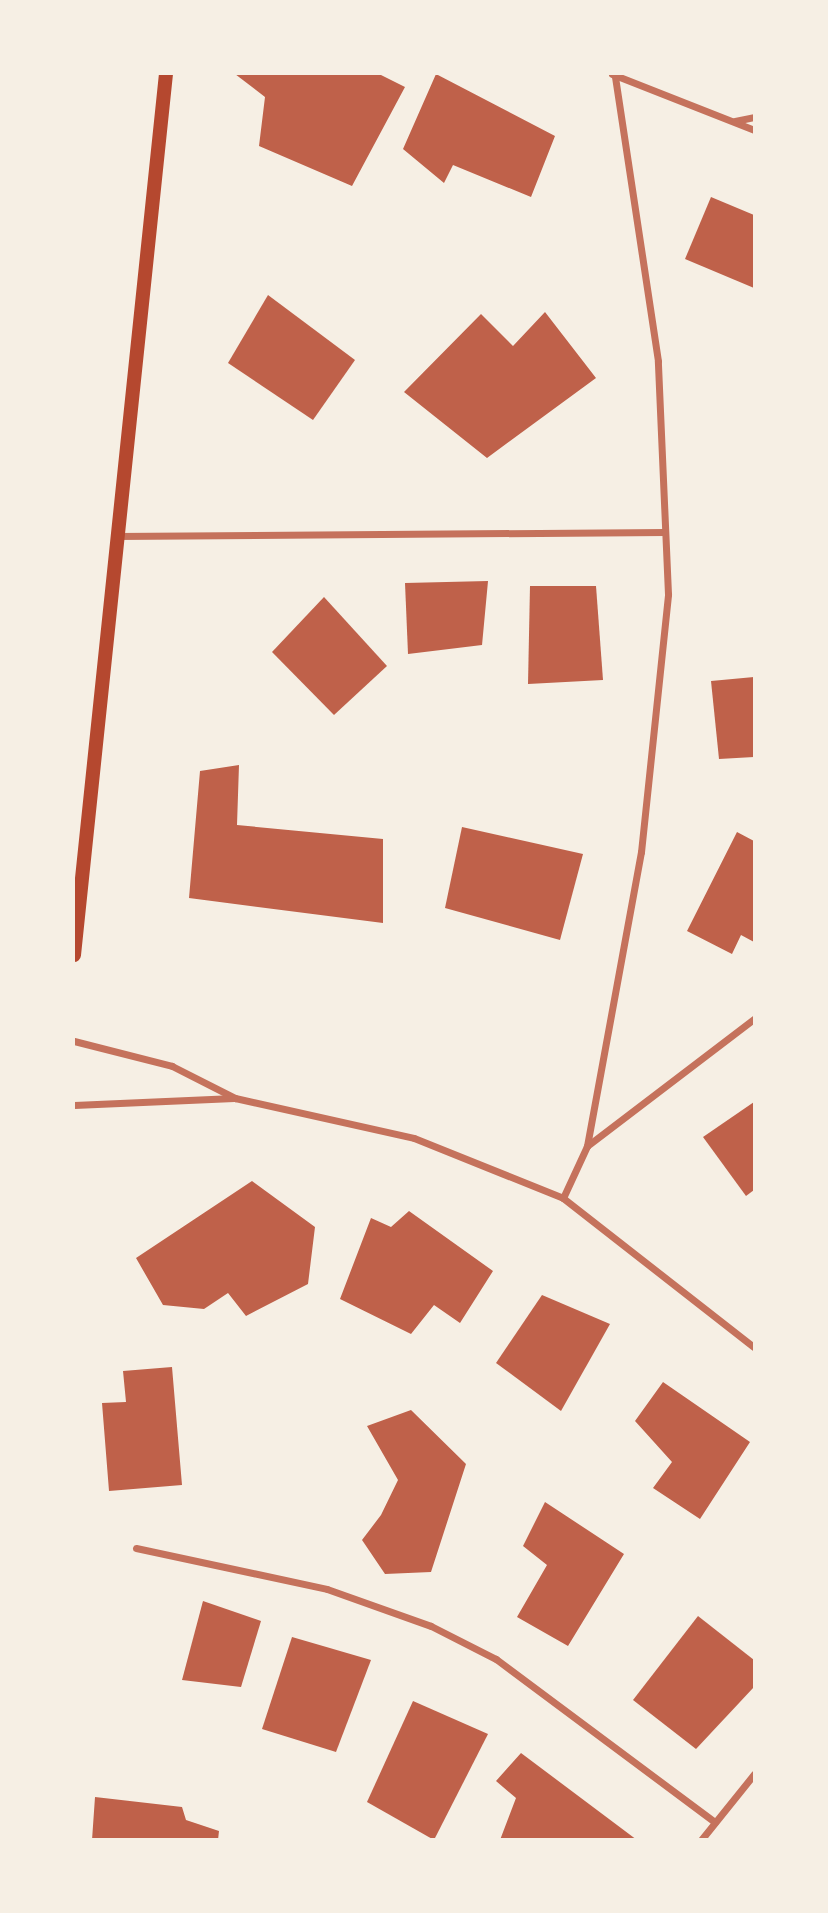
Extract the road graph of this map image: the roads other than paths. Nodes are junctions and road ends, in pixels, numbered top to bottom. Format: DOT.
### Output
graph roads {
  1 [pos="166,74"];
  2 [pos="613,74"];
  3 [pos="754,117"];
  4 [pos="734,121"];
  5 [pos="754,130"];
  6 [pos="664,532"];
  7 [pos="115,536"];
  8 [pos="74,955"];
  9 [pos="754,1019"];
  10 [pos="74,1041"];
  11 [pos="235,1098"];
  12 [pos="74,1105"];
  13 [pos="587,1146"];
  14 [pos="563,1198"];
  15 [pos="754,1347"];
  16 [pos="136,1548"];
  17 [pos="754,1774"];
  18 [pos="715,1822"];
  19 [pos="701,1839"];
  1 -- 7 [label="main road"];
  2 -- 4 [label="street"];
  2 -- 6 [label="street"];
  3 -- 4 [label="street"];
  4 -- 5 [label="street"];
  6 -- 7 [label="street"];
  6 -- 13 [label="street"];
  7 -- 8 [label="main road"];
  9 -- 13 [label="street"];
  10 -- 11 [label="street"];
  11 -- 12 [label="street"];
  11 -- 14 [label="street"];
  13 -- 14 [label="street"];
  14 -- 15 [label="street"];
  16 -- 18 [label="street"];
  17 -- 18 [label="street"];
  18 -- 19 [label="street"];
}
